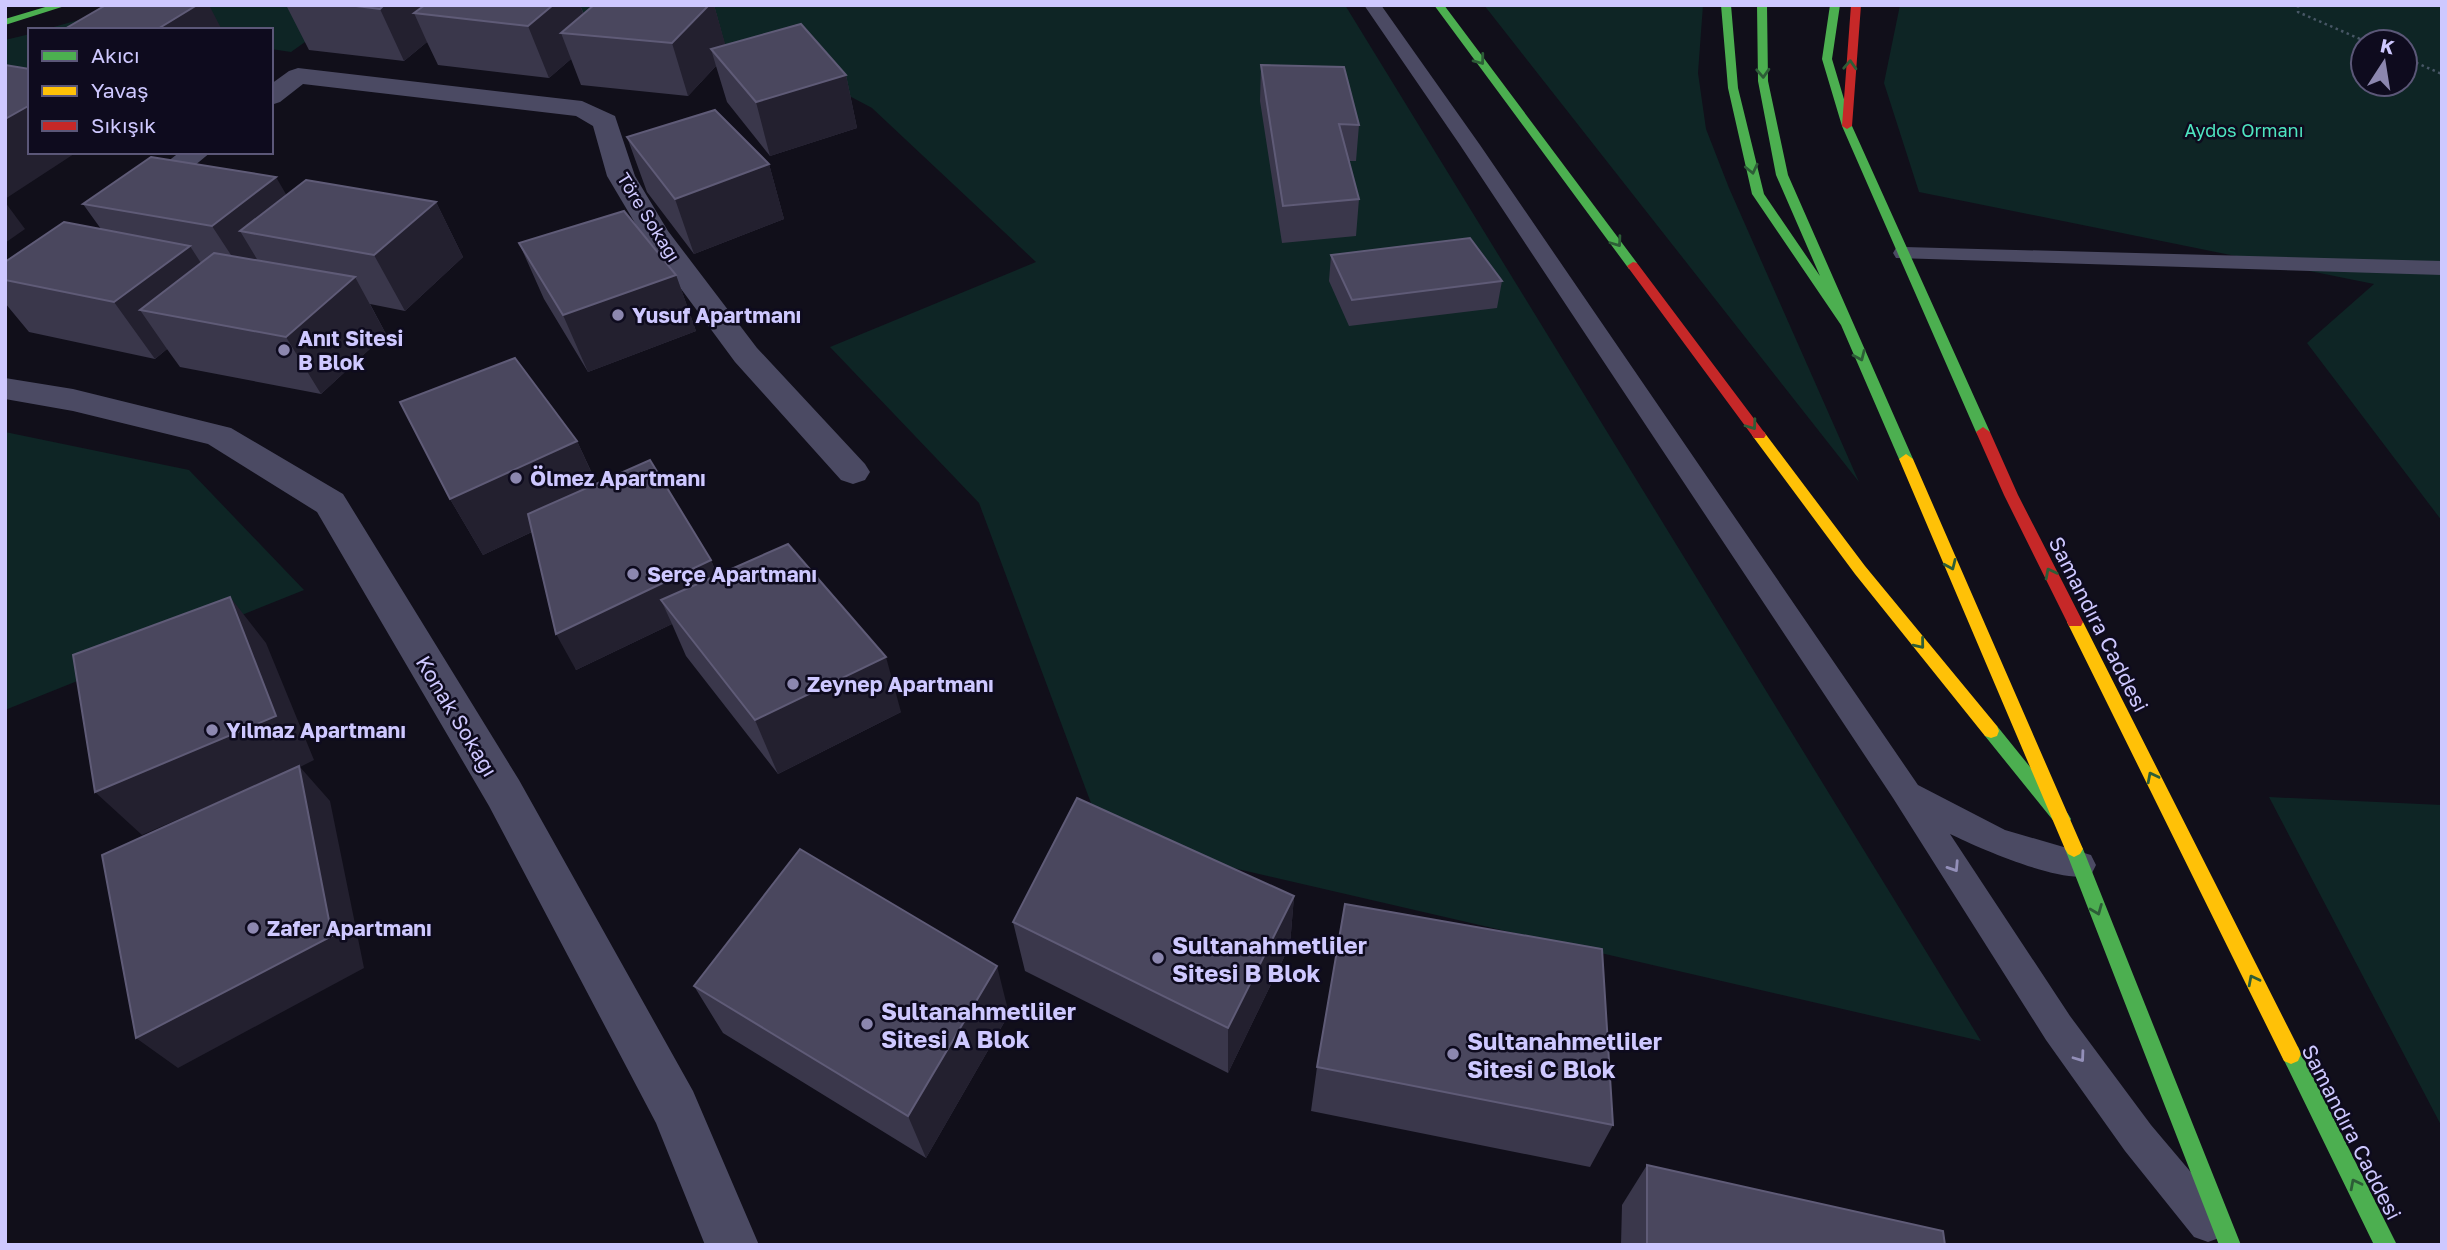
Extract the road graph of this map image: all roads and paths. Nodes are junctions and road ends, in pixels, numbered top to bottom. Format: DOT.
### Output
graph roads {
  1 [pos="63,5"];
  2 [pos="1372,5"];
  3 [pos="1439,5"];
  4 [pos="1726,5"];
  5 [pos="1762,5"];
  6 [pos="1835,5"];
  7 [pos="1856,5"];
  8 [pos="2298,5"];
  9 [pos="5,22"];
  10 [pos="2349,34"];
  11 [pos="2419,64"];
  12 [pos="2442,74"];
  13 [pos="273,95"];
  14 [pos="1847,126"];
  15 [pos="195,154"];
  16 [pos="123,209"];
  17 [pos="1904,253"];
  18 [pos="2442,268"];
  19 [pos="1845,322"];
  20 [pos="5,388"];
  21 [pos="853,472"];
  22 [pos="1904,789"];
  23 [pos="2062,819"];
  24 [pos="2080,865"];
  25 [pos="732,1245"];
  26 [pos="2228,1245"];
  27 [pos="2386,1245"];
  1 -- 9 [label="main road"];
  2 -- 22 [label="lane"];
  3 -- 23 [label="main road, one-way"];
  4 -- 19 [label="main road, one-way"];
  5 -- 19 [label="main road, one-way"];
  6 -- 14 [label="main road, Samandıra Caddesi"];
  14 -- 7 [label="main road, one-way"];
  8 -- 10 [label="path"];
  11 -- 12 [label="path"];
  13 -- 21 [label="street, Töre Sokağı"];
  14 -- 17 [label="main road, Samandıra Caddesi"];
  15 -- 16 [label="street"];
  17 -- 18 [label="lane"];
  27 -- 17 [label="main road, Samandıra Caddesi, one-way"];
  19 -- 23 [label="main road, one-way"];
  20 -- 25 [label="street, Konak Sokağı"];
  22 -- 24 [label="lane"];
  22 -- 26 [label="lane, one-way"];
  23 -- 24 [label="main road"];
  24 -- 26 [label="main road, one-way"];
}
